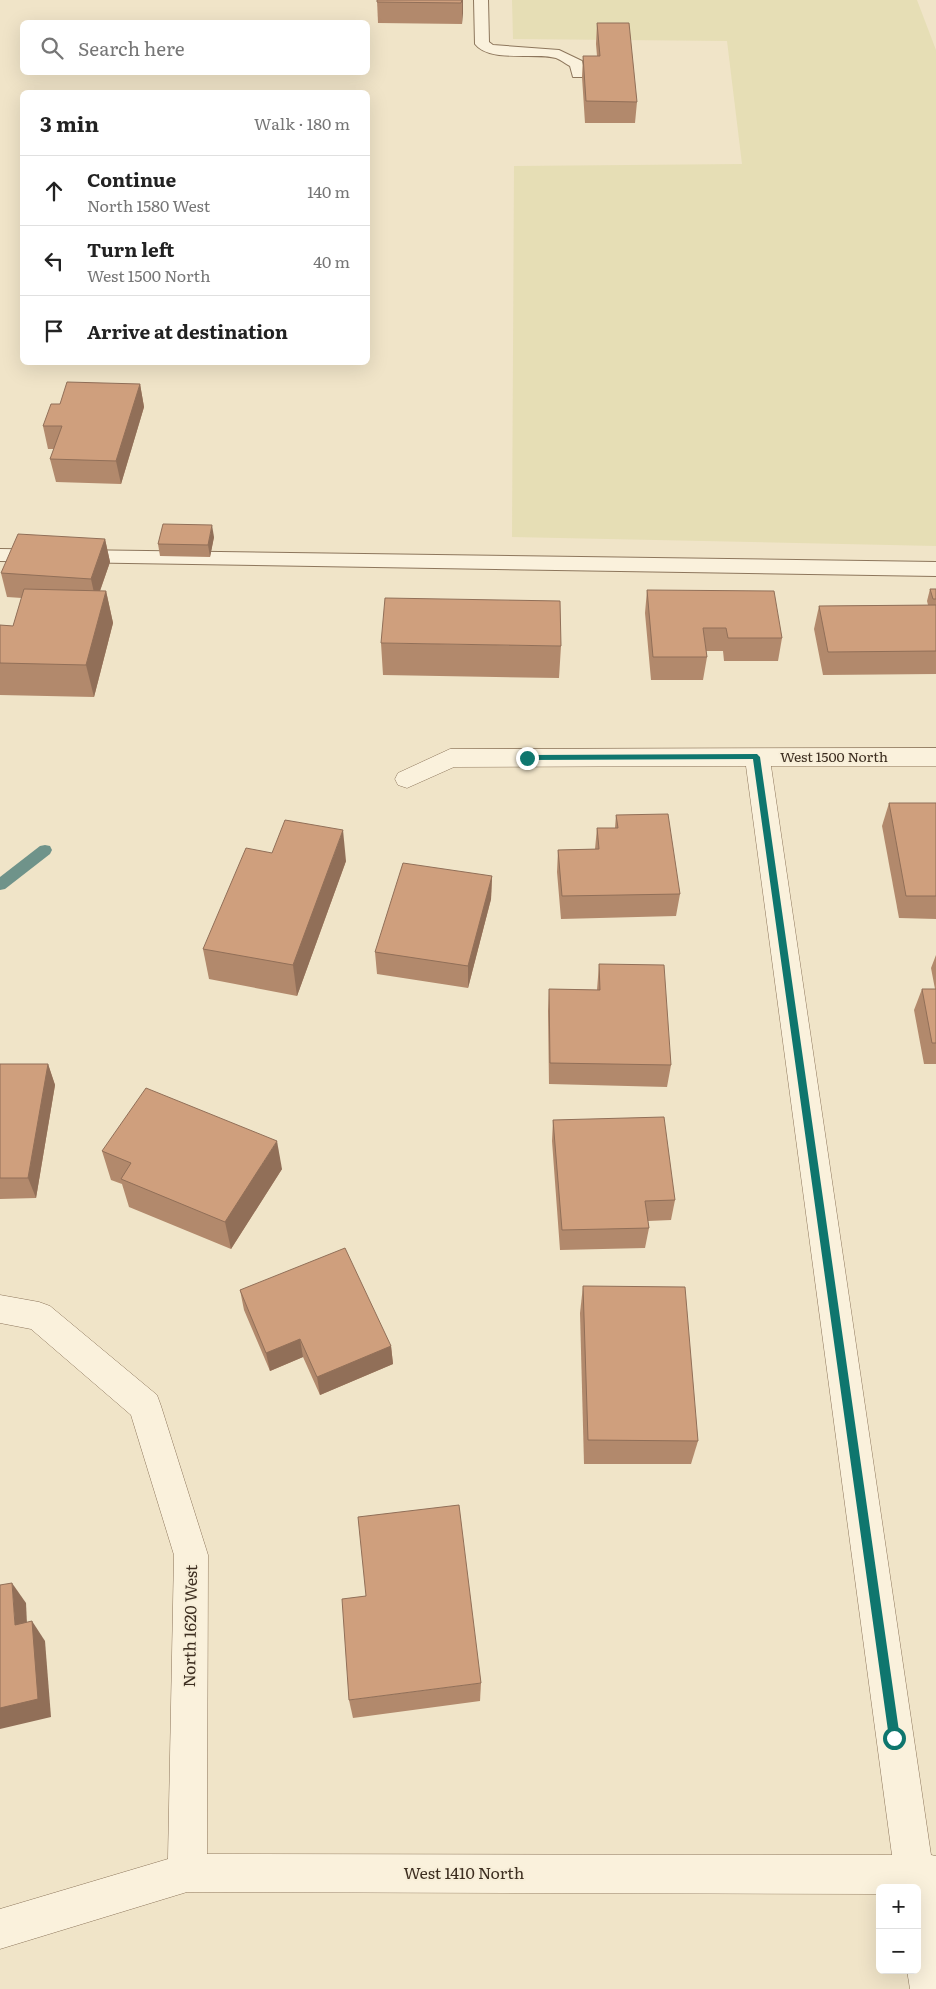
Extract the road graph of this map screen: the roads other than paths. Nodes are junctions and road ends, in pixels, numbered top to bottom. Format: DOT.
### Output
graph roads {
  1 [pos="481,0"];
  2 [pos="578,74"];
  3 [pos="0,555"];
  4 [pos="936,569"];
  5 [pos="757,757"];
  6 [pos="936,757"];
  7 [pos="407,779"];
  8 [pos="0,1309"];
  9 [pos="187,1872"];
  10 [pos="921,1884"];
  11 [pos="0,1929"];
  12 [pos="930,1989"];
  1 -- 2 [label="lane"];
  3 -- 4 [label="lane"];
  5 -- 6 [label="street, West 1500 North"];
  5 -- 7 [label="street, West 1500 North"];
  5 -- 10 [label="street"];
  8 -- 9 [label="street, North 1620 West"];
  9 -- 10 [label="street, West 1410 North"];
  9 -- 11 [label="street, West 1410 North"];
  10 -- 12 [label="street"];
}
